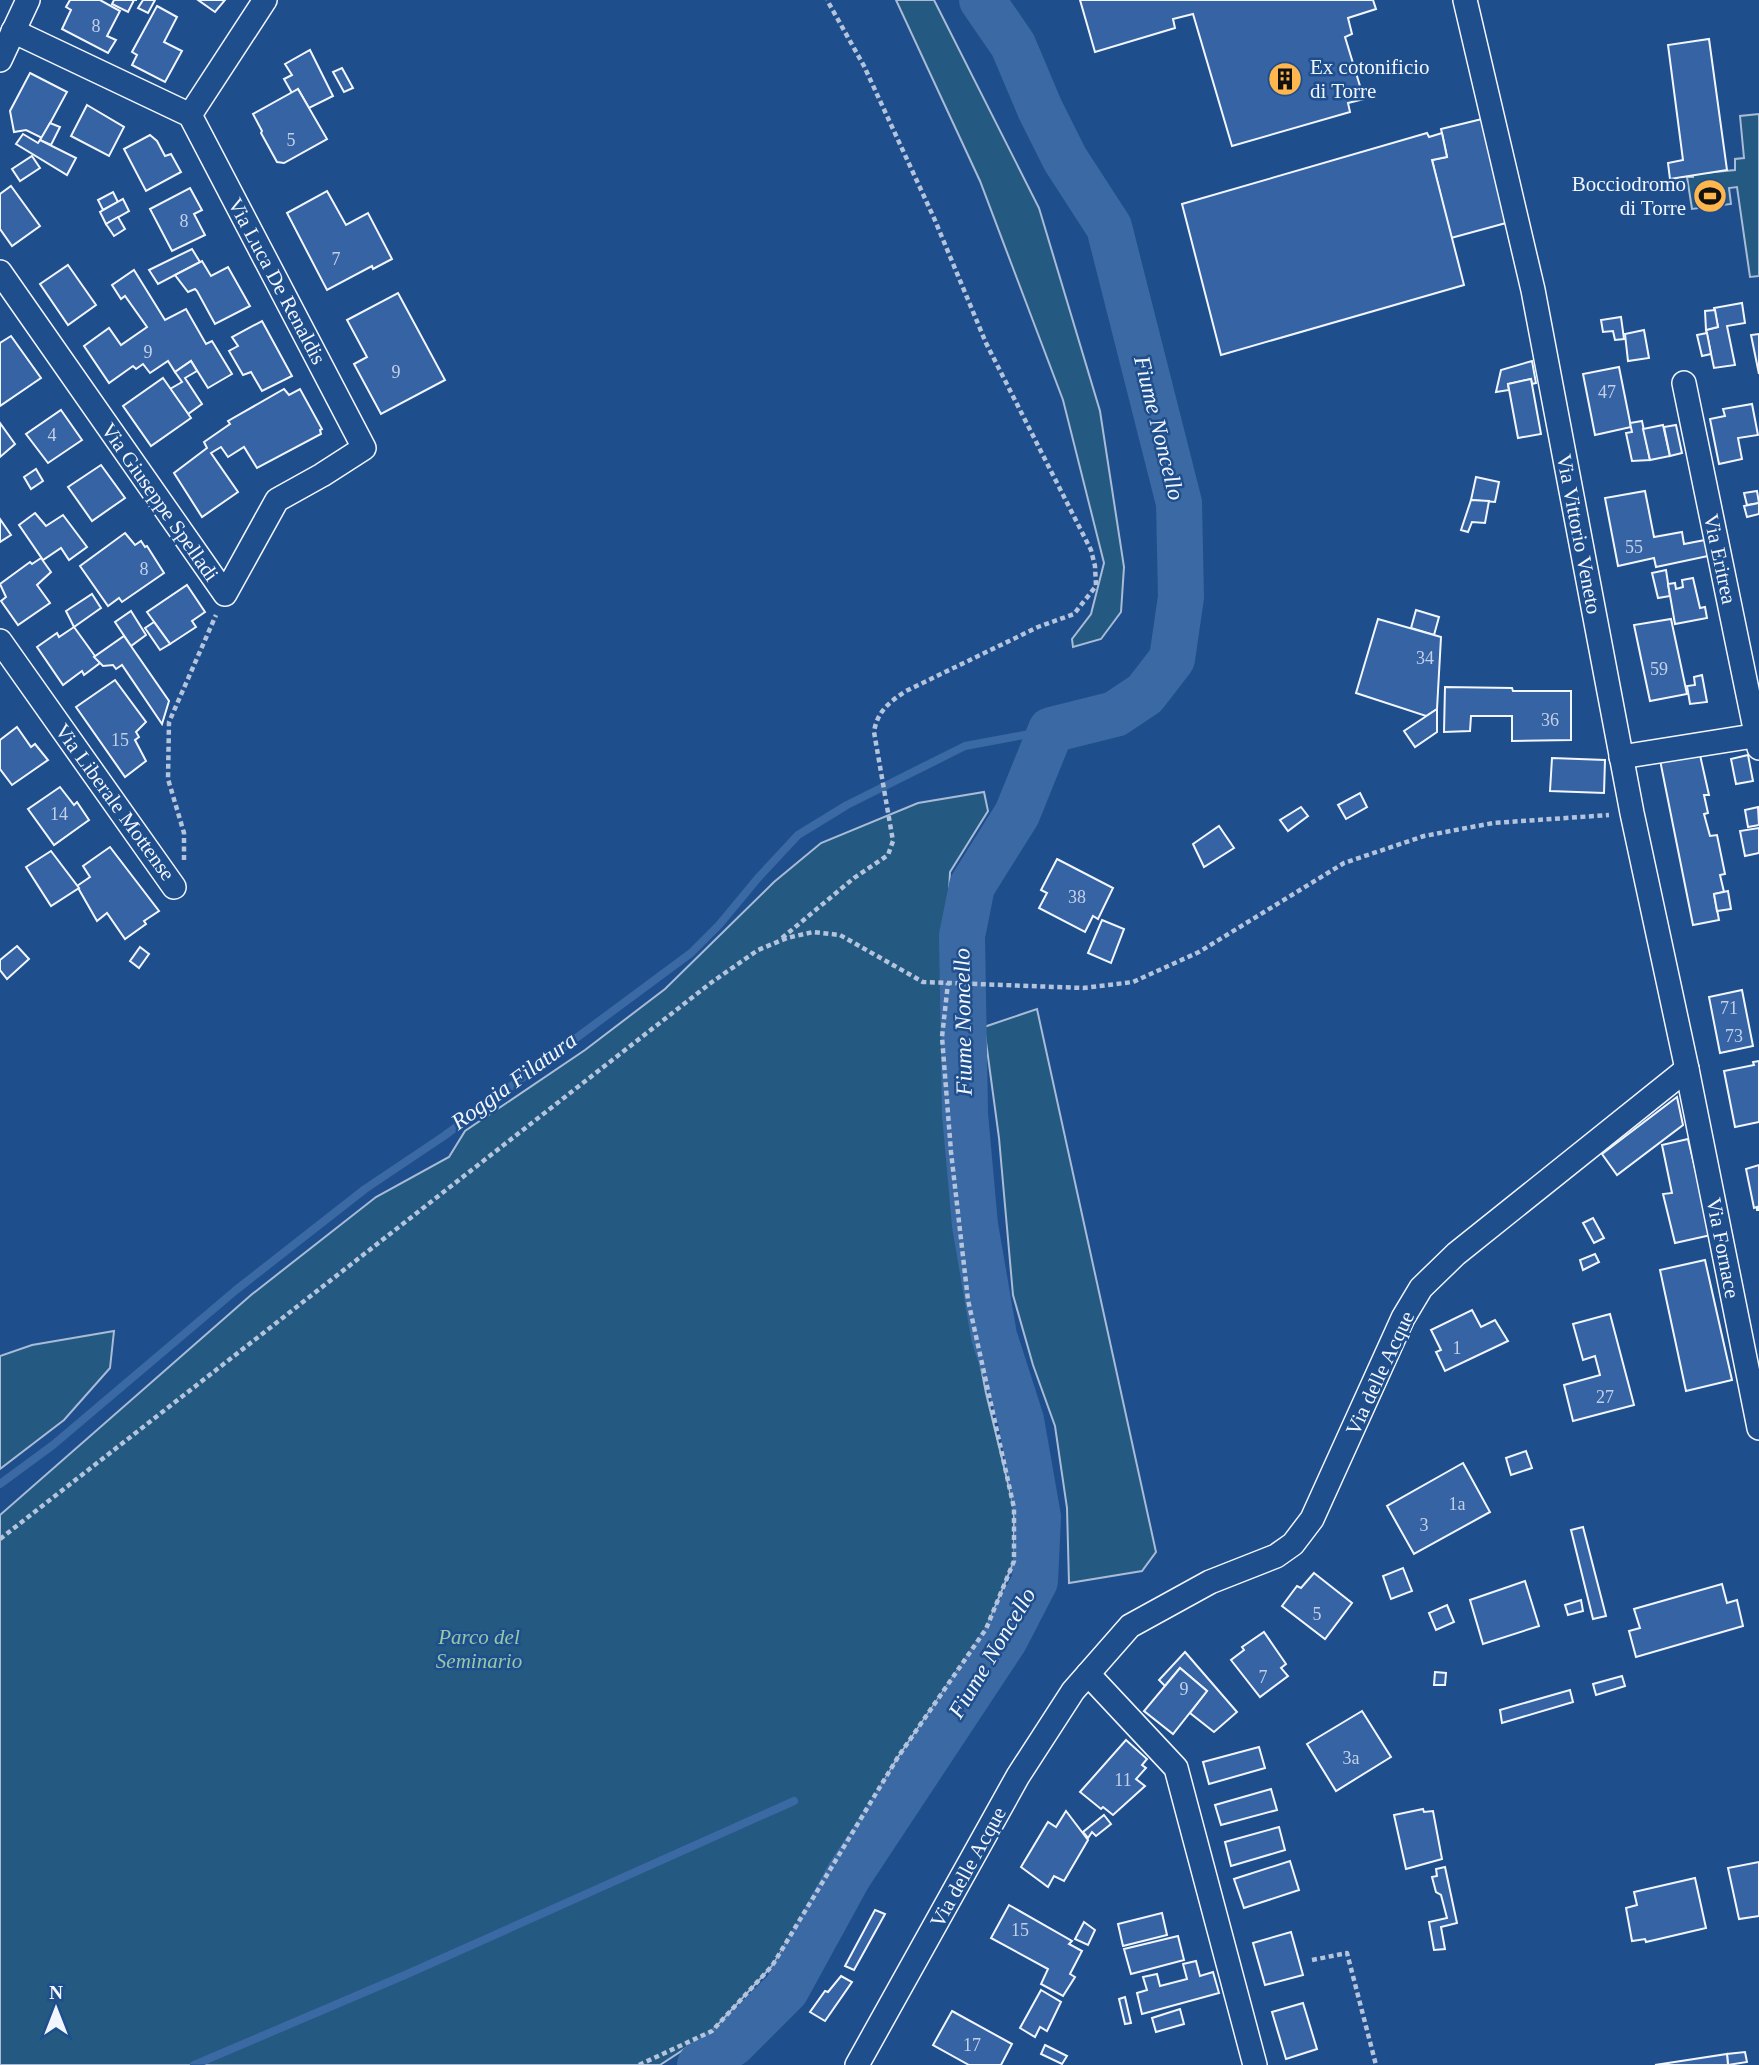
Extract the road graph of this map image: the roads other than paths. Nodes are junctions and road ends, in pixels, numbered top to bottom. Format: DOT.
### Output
graph roads {
  1 [pos="28,0"];
  2 [pos="265,0"];
  3 [pos="1465,0"];
  4 [pos="13,31"];
  5 [pos="0,60"];
  6 [pos="190,115"];
  7 [pos="0,272"];
  8 [pos="1684,383"];
  9 [pos="364,448"];
  10 [pos="0,641"];
  11 [pos="1758,739"];
  12 [pos="1621,757"];
  13 [pos="174,887"];
  14 [pos="1687,1069"];
  15 [pos="1759,1427"];
  16 [pos="1087,1675"];
  17 [pos="857,2065"];
  18 [pos="1255,2065"];
  1 -- 4 [label="street"];
  2 -- 6 [label="street"];
  3 -- 12 [label="street, Via Vittorio Veneto"];
  4 -- 5 [label="street"];
  4 -- 6 [label="street"];
  6 -- 9 [label="street, Via Luca De Renaldis"];
  7 -- 9 [label="street, Via Giuseppe Spelladi"];
  8 -- 11 [label="street, Via Eritrea"];
  10 -- 13 [label="street, Via Liberale Mottense"];
  11 -- 12 [label="street, Via Eritrea"];
  12 -- 14 [label="street, Via Vittorio Veneto"];
  14 -- 15 [label="street, Via Fornace"];
  14 -- 16 [label="street, Via delle Acque"];
  16 -- 17 [label="street, Via delle Acque"];
  16 -- 18 [label="street"];
}
